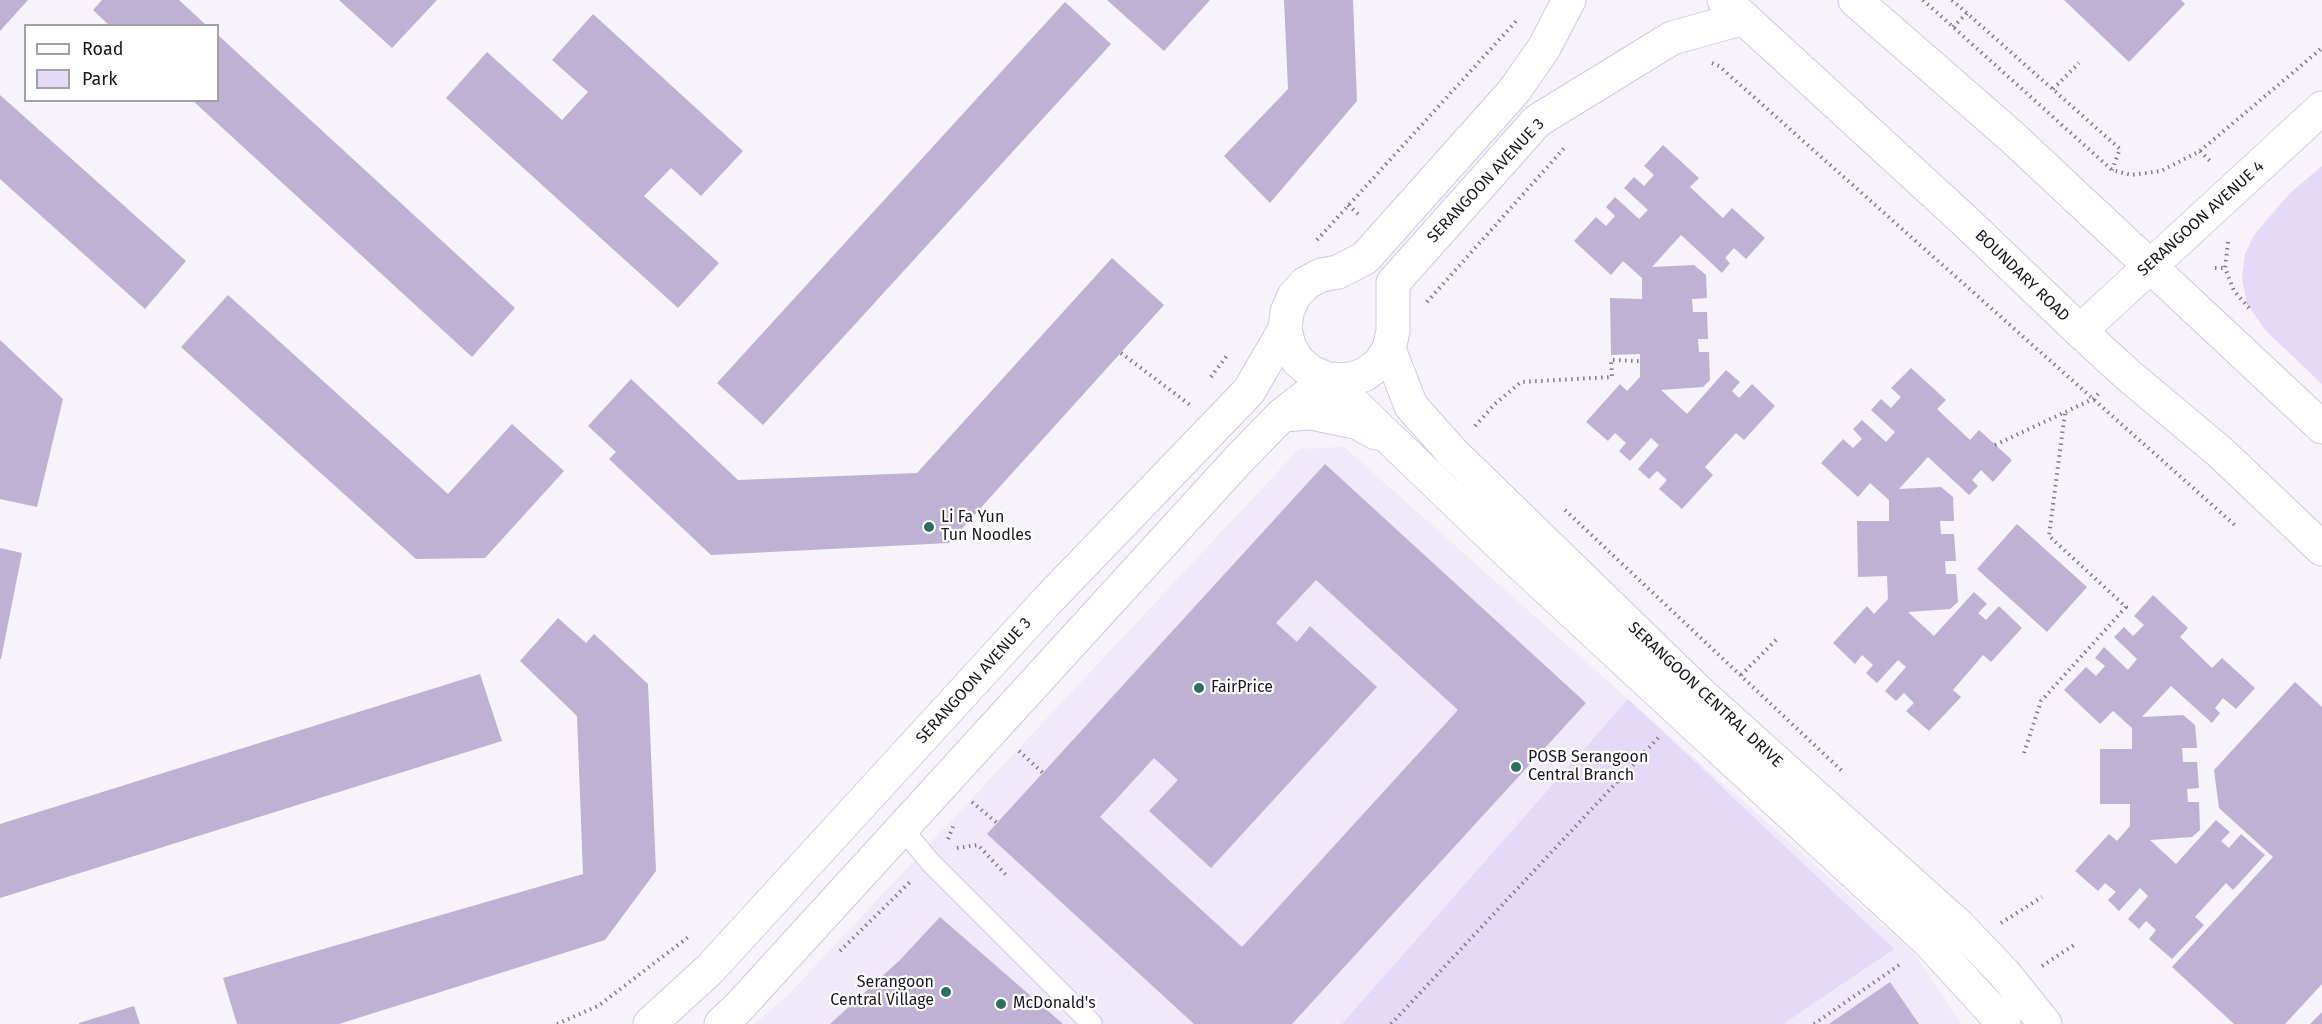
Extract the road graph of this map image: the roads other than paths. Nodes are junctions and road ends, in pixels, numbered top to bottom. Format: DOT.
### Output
graph roads {
  1 [pos="1569,0"];
  2 [pos="1856,0"];
  3 [pos="1734,9"];
  4 [pos="2322,108"];
  5 [pos="2149,266"];
  6 [pos="1338,272"];
  7 [pos="1392,313"];
  8 [pos="1285,329"];
  9 [pos="2080,331"];
  10 [pos="1389,349"];
  11 [pos="1328,379"];
  12 [pos="1282,415"];
  13 [pos="2322,427"];
  14 [pos="1396,444"];
  15 [pos="2322,549"];
  16 [pos="1788,792"];
  17 [pos="902,828"];
  18 [pos="650,1024"];
  19 [pos="721,1024"];
  20 [pos="1092,1024"];
  21 [pos="2004,1024"];
  22 [pos="2045,1024"];
  1 -- 6 [label="street, SERANGOON AVENUE 3"];
  2 -- 5 [label="street"];
  3 -- 7 [label="street, SERANGOON AVENUE 3"];
  3 -- 9 [label="street, BOUNDARY ROAD"];
  4 -- 5 [label="street, SERANGOON AVENUE 4"];
  5 -- 9 [label="street, SERANGOON AVENUE 4"];
  5 -- 13 [label="street"];
  6 -- 7 [label="street"];
  6 -- 8 [label="street, SERANGOON AVENUE 3"];
  7 -- 10 [label="street, SERANGOON AVENUE 3"];
  8 -- 11 [label="street"];
  8 -- 18 [label="street, SERANGOON AVENUE 3"];
  9 -- 15 [label="street, BOUNDARY ROAD"];
  10 -- 11 [label="street"];
  10 -- 16 [label="street, SERANGOON CENTRAL DRIVE"];
  11 -- 12 [label="street"];
  11 -- 14 [label="street, SERANGOON CENTRAL DRIVE"];
  12 -- 14 [label="street"];
  12 -- 17 [label="street"];
  14 -- 16 [label="street, SERANGOON CENTRAL DRIVE"];
  16 -- 21 [label="street, SERANGOON CENTRAL DRIVE"];
  16 -- 22 [label="street, SERANGOON CENTRAL DRIVE"];
  17 -- 19 [label="street"];
  17 -- 20 [label="lane"];
}
